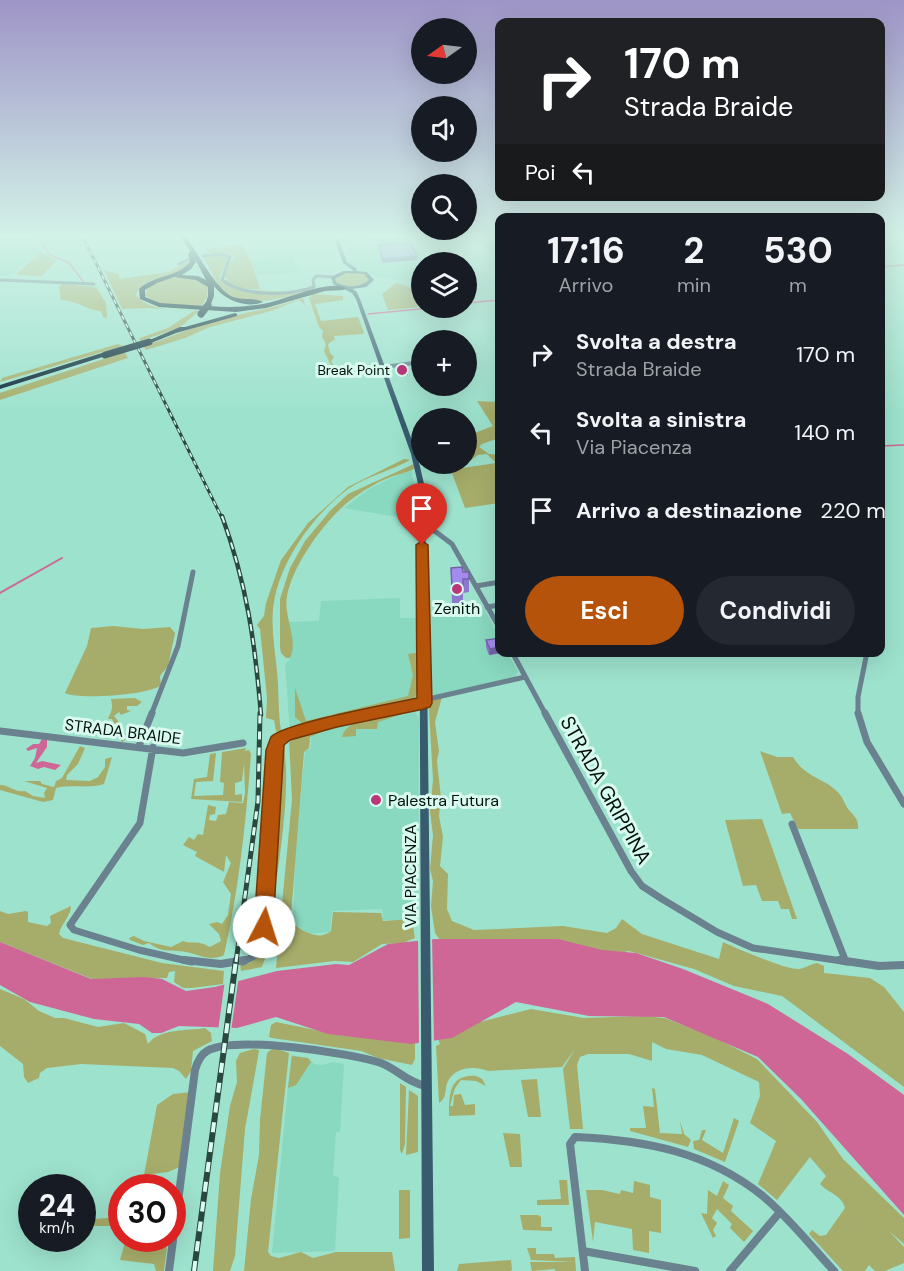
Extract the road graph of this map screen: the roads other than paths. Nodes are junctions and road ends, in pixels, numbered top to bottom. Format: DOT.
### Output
graph roads {
  1 [pos="141,294"];
  2 [pos="225,294"];
  3 [pos="306,294"];
  4 [pos="355,294"];
  5 [pos="358,294"];
  6 [pos="302,295"];
  7 [pos="212,297"];
  8 [pos="358,299"];
  9 [pos="177,331"];
  10 [pos="411,363"];
  11 [pos="382,367"];
  12 [pos="0,388"];
  13 [pos="423,527"];
  14 [pos="193,572"];
  15 [pos="495,583"];
  16 [pos="476,585"];
  17 [pos="495,606"];
  18 [pos="487,607"];
  19 [pos="495,621"];
  20 [pos="515,657"];
  21 [pos="866,657"];
  22 [pos="525,676"];
  23 [pos="424,701"];
  24 [pos="0,731"];
  25 [pos="243,743"];
  26 [pos="140,746"];
  27 [pos="153,747"];
  28 [pos="904,804"];
  29 [pos="792,824"];
  30 [pos="846,962"];
  31 [pos="904,965"];
  32 [pos="426,1086"];
  33 [pos="780,1212"];
  34 [pos="583,1251"];
  35 [pos="169,1271"];
  36 [pos="428,1271"];
  37 [pos="585,1271"];
  38 [pos="695,1271"];
  39 [pos="730,1271"];
  40 [pos="834,1271"];
  1 -- 6 [label="highway"];
  2 -- 6 [label="highway"];
  3 -- 9 [label="highway"];
  4 -- 8 [label="main road"];
  5 -- 8 [label="main road"];
  7 -- 9 [label="highway, bridge"];
  8 -- 11 [label="main road, VIA PIACENZA"];
  9 -- 12 [label="highway, bridge"];
  10 -- 11 [label="street"];
  11 -- 13 [label="main road, VIA PIACENZA"];
  13 -- 16 [label="street"];
  13 -- 23 [label="main road, VIA PIACENZA"];
  14 -- 26 [label="street"];
  15 -- 16 [label="street"];
  16 -- 18 [label="street"];
  17 -- 18 [label="street"];
  18 -- 19 [label="street"];
  20 -- 22 [label="street, STRADA GRIPPINA"];
  21 -- 28 [label="street"];
  22 -- 23 [label="street"];
  22 -- 30 [label="street, STRADA GRIPPINA"];
  23 -- 27 [label="street"];
  23 -- 32 [label="main road, VIA PIACENZA"];
  24 -- 26 [label="street, STRADA BRAIDE"];
  25 -- 27 [label="street, STRADA BRAIDE"];
  26 -- 27 [label="street, STRADA BRAIDE"];
  29 -- 30 [label="street"];
  30 -- 31 [label="street, STRADA GRIPPINA"];
  32 -- 35 [label="street"];
  32 -- 36 [label="main road, VIA PIACENZA"];
  33 -- 34 [label="street"];
  33 -- 39 [label="street"];
  33 -- 40 [label="street"];
  34 -- 37 [label="street"];
  34 -- 38 [label="street"];
}
